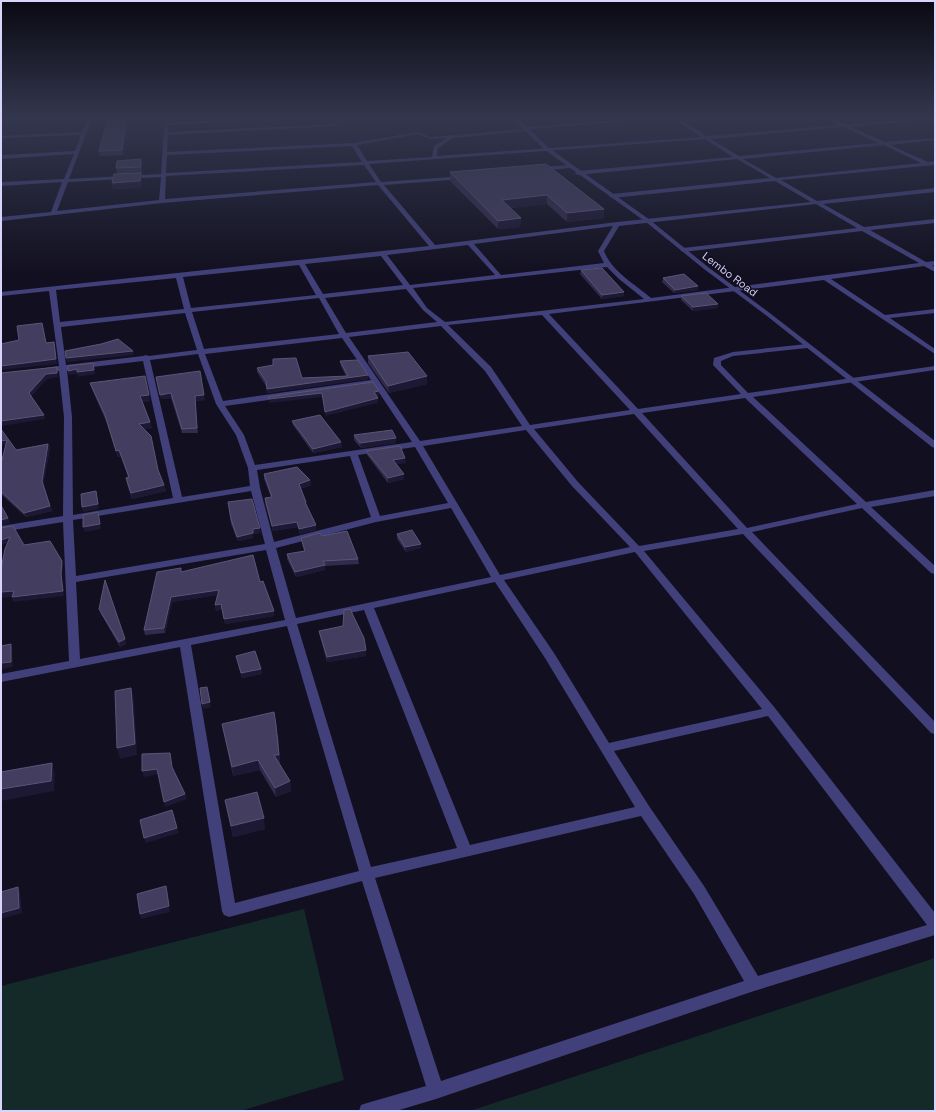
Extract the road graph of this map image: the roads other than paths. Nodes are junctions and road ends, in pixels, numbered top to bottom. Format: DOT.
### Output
graph roads {
  1 [pos="71,170"];
  2 [pos="163,170"];
  3 [pos="251,170"];
  4 [pos="370,170"];
  5 [pos="574,170"];
  6 [pos="611,170"];
  7 [pos="760,170"];
  8 [pos="868,170"];
  9 [pos="578,173"];
  10 [pos="162,176"];
  11 [pos="467,176"];
  12 [pos="776,179"];
  13 [pos="67,180"];
  14 [pos="1,184"];
  15 [pos="381,184"];
  16 [pos="935,190"];
  17 [pos="612,196"];
  18 [pos="162,201"];
  19 [pos="816,202"];
  20 [pos="53,213"];
  21 [pos="1,219"];
  22 [pos="648,221"];
  23 [pos="935,221"];
  24 [pos="617,224"];
  25 [pos="865,230"];
  26 [pos="470,244"];
  27 [pos="434,248"];
  28 [pos="683,250"];
  29 [pos="383,254"];
  30 [pos="302,262"];
  31 [pos="935,263"];
  32 [pos="924,264"];
  33 [pos="608,265"];
  34 [pos="935,270"];
  35 [pos="180,276"];
  36 [pos="499,276"];
  37 [pos="827,279"];
  38 [pos="409,288"];
  39 [pos="52,289"];
  40 [pos="735,290"];
  41 [pos="1,294"];
  42 [pos="322,297"];
  43 [pos="650,300"];
  44 [pos="188,311"];
  45 [pos="935,311"];
  46 [pos="544,313"];
  47 [pos="884,317"];
  48 [pos="442,323"];
  49 [pos="56,325"];
  50 [pos="343,334"];
  51 [pos="807,346"];
  52 [pos="201,351"];
  53 [pos="935,352"];
  54 [pos="146,357"];
  55 [pos="63,368"];
  56 [pos="935,368"];
  57 [pos="40,370"];
  58 [pos="852,380"];
  59 [pos="375,382"];
  60 [pos="747,396"];
  61 [pos="220,404"];
  62 [pos="636,412"];
  63 [pos="528,428"];
  64 [pos="418,444"];
  65 [pos="935,445"];
  66 [pos="353,452"];
  67 [pos="252,468"];
  68 [pos="255,488"];
  69 [pos="935,493"];
  70 [pos="178,501"];
  71 [pos="454,505"];
  72 [pos="865,505"];
  73 [pos="68,518"];
  74 [pos="376,519"];
  75 [pos="1,529"];
  76 [pos="745,531"];
  77 [pos="270,546"];
  78 [pos="637,549"];
  79 [pos="935,571"];
  80 [pos="497,578"];
  81 [pos="71,580"];
  82 [pos="368,606"];
  83 [pos="291,622"];
  84 [pos="184,642"];
  85 [pos="75,664"];
  86 [pos="1,678"];
  87 [pos="771,711"];
  88 [pos="935,730"];
  89 [pos="606,748"];
  90 [pos="644,810"];
  91 [pos="466,852"];
  92 [pos="367,874"];
  93 [pos="935,924"];
  94 [pos="935,929"];
  95 [pos="754,984"];
  96 [pos="436,1091"];
  97 [pos="367,1111"];
  1 -- 13 [label="street"];
  2 -- 10 [label="street"];
  3 -- 10 [label="street"];
  4 -- 15 [label="street"];
  5 -- 9 [label="street, Lembo Road"];
  6 -- 9 [label="street"];
  7 -- 12 [label="street"];
  8 -- 12 [label="street"];
  9 -- 17 [label="street, Lembo Road"];
  10 -- 13 [label="street"];
  10 -- 18 [label="street"];
  11 -- 15 [label="street"];
  12 -- 17 [label="street"];
  12 -- 19 [label="street"];
  13 -- 14 [label="street"];
  13 -- 20 [label="street"];
  15 -- 18 [label="street"];
  15 -- 27 [label="street"];
  16 -- 19 [label="street"];
  17 -- 22 [label="street, Lembo Road"];
  18 -- 20 [label="street"];
  19 -- 22 [label="street"];
  19 -- 25 [label="street"];
  20 -- 21 [label="street"];
  22 -- 24 [label="street"];
  22 -- 28 [label="street, Lembo Road"];
  23 -- 25 [label="street"];
  24 -- 26 [label="street"];
  24 -- 33 [label="street"];
  25 -- 28 [label="street"];
  25 -- 32 [label="street"];
  26 -- 27 [label="street"];
  26 -- 36 [label="street"];
  27 -- 29 [label="street"];
  28 -- 40 [label="street, Lembo Road"];
  29 -- 30 [label="street"];
  29 -- 38 [label="street"];
  30 -- 35 [label="street"];
  30 -- 42 [label="street"];
  31 -- 32 [label="street"];
  32 -- 34 [label="street"];
  32 -- 37 [label="street"];
  33 -- 36 [label="street"];
  33 -- 43 [label="street"];
  35 -- 39 [label="street"];
  35 -- 44 [label="street"];
  36 -- 38 [label="street"];
  37 -- 40 [label="street"];
  37 -- 47 [label="street"];
  38 -- 42 [label="street"];
  38 -- 48 [label="street"];
  39 -- 41 [label="street"];
  39 -- 49 [label="street"];
  40 -- 43 [label="street"];
  40 -- 51 [label="street, Lembo Road"];
  42 -- 44 [label="street"];
  42 -- 50 [label="street"];
  43 -- 46 [label="street"];
  44 -- 49 [label="street"];
  44 -- 52 [label="street"];
  45 -- 47 [label="street"];
  46 -- 48 [label="street"];
  46 -- 62 [label="street"];
  47 -- 53 [label="street"];
  48 -- 50 [label="street"];
  48 -- 63 [label="street"];
  49 -- 55 [label="street"];
  50 -- 52 [label="street"];
  50 -- 59 [label="street"];
  51 -- 58 [label="street, Lembo Road"];
  51 -- 60 [label="street"];
  52 -- 54 [label="street"];
  52 -- 61 [label="street"];
  54 -- 55 [label="street"];
  54 -- 70 [label="street"];
  55 -- 57 [label="street"];
  55 -- 73 [label="street"];
  56 -- 58 [label="street"];
  58 -- 60 [label="street"];
  58 -- 65 [label="street, Lembo Road"];
  59 -- 61 [label="street"];
  59 -- 64 [label="street"];
  60 -- 62 [label="street"];
  60 -- 72 [label="street"];
  61 -- 67 [label="street"];
  62 -- 63 [label="street"];
  62 -- 76 [label="street"];
  63 -- 64 [label="street"];
  63 -- 78 [label="street"];
  64 -- 66 [label="street"];
  64 -- 71 [label="street"];
  66 -- 67 [label="street"];
  66 -- 74 [label="street"];
  67 -- 68 [label="street"];
  68 -- 70 [label="street"];
  68 -- 77 [label="street"];
  69 -- 72 [label="street"];
  70 -- 73 [label="street"];
  71 -- 74 [label="street"];
  71 -- 80 [label="street"];
  72 -- 76 [label="street"];
  72 -- 79 [label="street"];
  73 -- 75 [label="street"];
  73 -- 81 [label="street"];
  74 -- 77 [label="street"];
  76 -- 78 [label="street"];
  76 -- 88 [label="street"];
  77 -- 81 [label="street"];
  77 -- 83 [label="street"];
  78 -- 80 [label="street"];
  78 -- 87 [label="street"];
  80 -- 82 [label="street"];
  80 -- 89 [label="street"];
  81 -- 85 [label="street"];
  82 -- 83 [label="street"];
  82 -- 91 [label="street"];
  83 -- 84 [label="street"];
  83 -- 92 [label="street"];
  84 -- 85 [label="street"];
  84 -- 92 [label="street"];
  85 -- 86 [label="street"];
  87 -- 89 [label="street"];
  87 -- 93 [label="street"];
  89 -- 90 [label="street"];
  90 -- 91 [label="street"];
  90 -- 95 [label="street"];
  91 -- 92 [label="street"];
  92 -- 96 [label="street"];
  94 -- 95 [label="street"];
  95 -- 96 [label="street"];
  96 -- 97 [label="street"];
}
